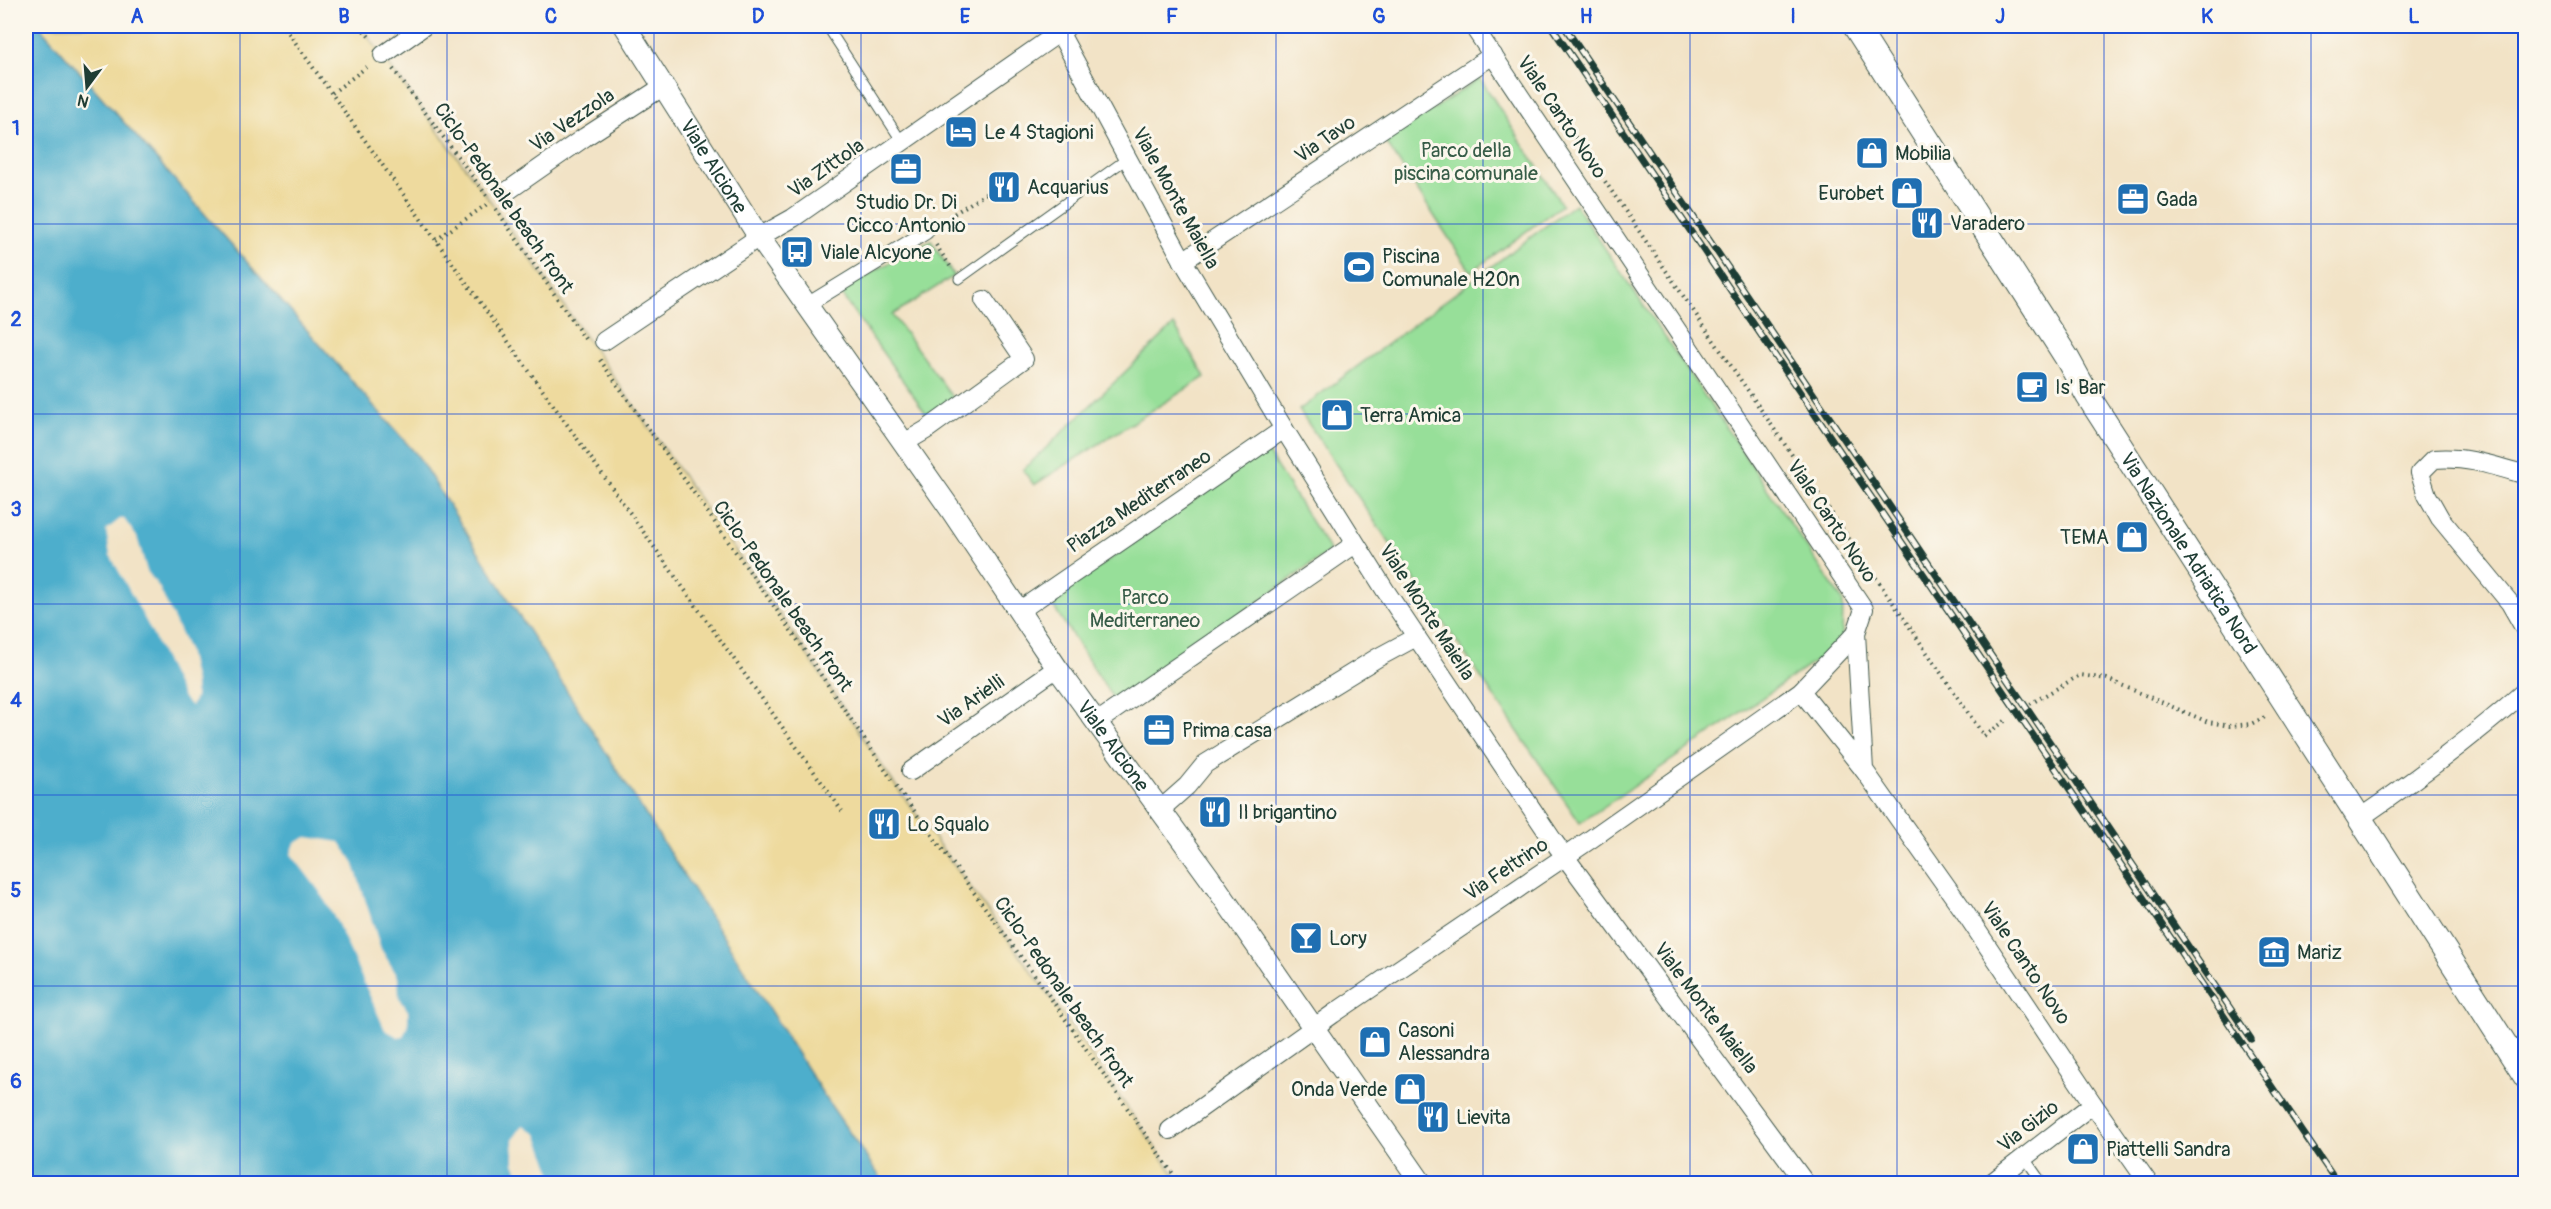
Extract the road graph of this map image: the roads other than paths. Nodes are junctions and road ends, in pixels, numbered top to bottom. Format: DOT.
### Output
graph roads {
  1 [pos="424,26"];
  2 [pos="626,26"];
  3 [pos="827,26"];
  4 [pos="1473,26"];
  5 [pos="1855,26"];
  6 [pos="1061,28"];
  7 [pos="383,55"];
  8 [pos="1493,55"];
  9 [pos="664,86"];
  10 [pos="902,142"];
  11 [pos="1128,158"];
  12 [pos="499,197"];
  13 [pos="932,233"];
  14 [pos="759,237"];
  15 [pos="1183,261"];
  16 [pos="956,275"];
  17 [pos="984,300"];
  18 [pos="807,305"];
  19 [pos="604,341"];
  20 [pos="1284,429"];
  21 [pos="904,443"];
  22 [pos="2526,475"];
  23 [pos="1356,544"];
  24 [pos="1019,610"];
  25 [pos="2526,631"];
  26 [pos="1856,633"];
  27 [pos="1416,637"];
  28 [pos="1057,668"];
  29 [pos="2526,690"];
  30 [pos="1801,691"];
  31 [pos="1097,722"];
  32 [pos="911,771"];
  33 [pos="1864,771"];
  34 [pos="1161,810"];
  35 [pos="2360,818"];
  36 [pos="1566,856"];
  37 [pos="1314,1027"];
  38 [pos="2526,1077"];
  39 [pos="2093,1104"];
  40 [pos="1170,1130"];
  41 [pos="2024,1157"];
  42 [pos="1422,1184"];
  43 [pos="1806,1184"];
  44 [pos="1990,1184"];
  45 [pos="2043,1184"];
  46 [pos="2149,1184"];
  1 -- 7 [label="street"];
  2 -- 9 [label="street, Viale Alcione"];
  3 -- 10 [label="lane"];
  4 -- 8 [label="street, Viale Canto Novo"];
  5 -- 35 [label="main road, Via Nazionale Adriatica Nord"];
  6 -- 10 [label="street, Via Zittola"];
  6 -- 11 [label="street, Viale Monte Maiella"];
  8 -- 15 [label="street, Via Tavo"];
  8 -- 26 [label="street, Viale Canto Novo"];
  9 -- 12 [label="street, Via Vezzola"];
  9 -- 14 [label="street, Viale Alcione"];
  10 -- 14 [label="street, Via Zittola"];
  11 -- 15 [label="street, Viale Monte Maiella"];
  11 -- 16 [label="lane"];
  13 -- 18 [label="street"];
  14 -- 18 [label="street, Viale Alcione"];
  14 -- 19 [label="street, Via Zittola"];
  15 -- 20 [label="street, Viale Monte Maiella"];
  17 -- 21 [label="street"];
  18 -- 21 [label="street, Viale Alcione"];
  20 -- 23 [label="street, Viale Monte Maiella"];
  20 -- 24 [label="street, Piazza Mediterraneo"];
  21 -- 24 [label="street, Viale Alcione"];
  22 -- 25 [label="street"];
  23 -- 27 [label="street, Viale Monte Maiella"];
  23 -- 31 [label="street"];
  24 -- 28 [label="street, Viale Alcione"];
  26 -- 30 [label="street, Via Feltrino"];
  26 -- 33 [label="street, Viale Canto Novo"];
  27 -- 34 [label="street"];
  27 -- 36 [label="street, Viale Monte Maiella"];
  28 -- 31 [label="street, Viale Alcione"];
  28 -- 32 [label="street, Via Arielli"];
  29 -- 35 [label="street"];
  30 -- 33 [label="street"];
  30 -- 36 [label="street, Via Feltrino"];
  31 -- 34 [label="street, Viale Alcione"];
  33 -- 39 [label="street, Viale Canto Novo"];
  34 -- 37 [label="street, Viale Alcione"];
  35 -- 38 [label="main road, Via Nazionale Adriatica Nord"];
  36 -- 37 [label="street, Via Feltrino"];
  36 -- 43 [label="street, Viale Monte Maiella"];
  37 -- 40 [label="street, Via Feltrino"];
  37 -- 42 [label="street, Viale Alcione"];
  39 -- 41 [label="street, Via Gizio"];
  39 -- 46 [label="street, Viale Canto Novo"];
  41 -- 44 [label="street, Via Gizio"];
  41 -- 45 [label="lane"];
}
